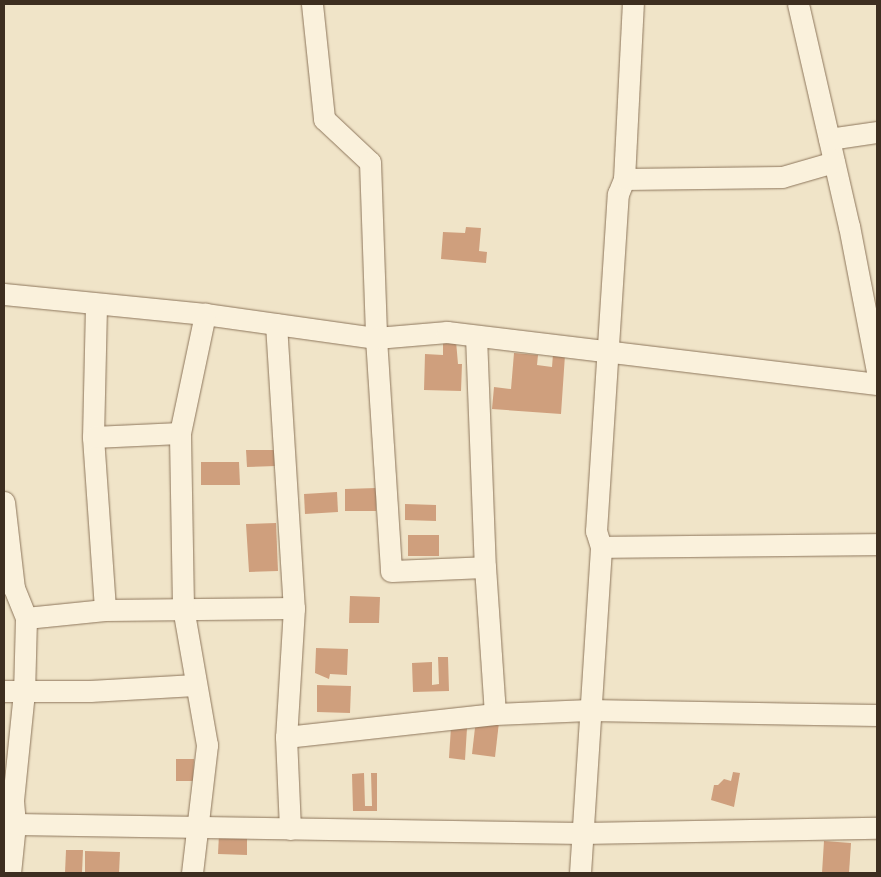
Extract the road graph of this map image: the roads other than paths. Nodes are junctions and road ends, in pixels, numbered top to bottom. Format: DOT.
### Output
graph roads {
  1 [pos="312,4"];
  2 [pos="633,4"];
  3 [pos="798,4"];
  4 [pos="877,132"];
  5 [pos="829,138"];
  6 [pos="834,162"];
  7 [pos="624,180"];
  8 [pos="4,294"];
  9 [pos="96,306"];
  10 [pos="205,314"];
  11 [pos="276,324"];
  12 [pos="476,336"];
  13 [pos="376,338"];
  14 [pos="608,351"];
  15 [pos="877,372"];
  16 [pos="877,384"];
  17 [pos="180,433"];
  18 [pos="93,437"];
  19 [pos="4,502"];
  20 [pos="877,544"];
  21 [pos="601,547"];
  22 [pos="484,567"];
  23 [pos="183,607"];
  24 [pos="294,608"];
  25 [pos="105,610"];
  26 [pos="26,618"];
  27 [pos="195,685"];
  28 [pos="14,691"];
  29 [pos="589,710"];
  30 [pos="495,714"];
  31 [pos="877,715"];
  32 [pos="286,737"];
  33 [pos="14,824"];
  34 [pos="200,825"];
  35 [pos="877,828"];
  36 [pos="290,829"];
  37 [pos="582,833"];
  38 [pos="10,873"];
  39 [pos="192,873"];
  40 [pos="580,873"];
  1 -- 13 [label="street"];
  2 -- 7 [label="street"];
  3 -- 5 [label="street"];
  4 -- 5 [label="street"];
  5 -- 6 [label="street"];
  6 -- 7 [label="street"];
  6 -- 15 [label="street"];
  7 -- 14 [label="street"];
  8 -- 9 [label="street"];
  9 -- 10 [label="street"];
  9 -- 18 [label="street"];
  10 -- 11 [label="street"];
  10 -- 17 [label="street"];
  11 -- 13 [label="street"];
  11 -- 24 [label="street"];
  12 -- 13 [label="street"];
  12 -- 14 [label="street"];
  12 -- 22 [label="street"];
  13 -- 22 [label="street"];
  14 -- 16 [label="street"];
  14 -- 21 [label="street"];
  17 -- 18 [label="street"];
  17 -- 23 [label="street"];
  18 -- 25 [label="street"];
  19 -- 26 [label="street"];
  20 -- 21 [label="street"];
  21 -- 29 [label="street"];
  22 -- 30 [label="street"];
  23 -- 24 [label="street"];
  23 -- 25 [label="street"];
  23 -- 27 [label="street"];
  24 -- 32 [label="street"];
  25 -- 26 [label="street"];
  26 -- 28 [label="street"];
  27 -- 28 [label="street"];
  27 -- 34 [label="street"];
  28 -- 33 [label="street"];
  29 -- 30 [label="street"];
  29 -- 31 [label="street"];
  29 -- 37 [label="street"];
  30 -- 32 [label="street"];
  32 -- 36 [label="street"];
  33 -- 34 [label="street"];
  33 -- 38 [label="street"];
  34 -- 36 [label="street"];
  34 -- 39 [label="street"];
  35 -- 37 [label="street"];
  36 -- 37 [label="street"];
  37 -- 40 [label="street"];
}
